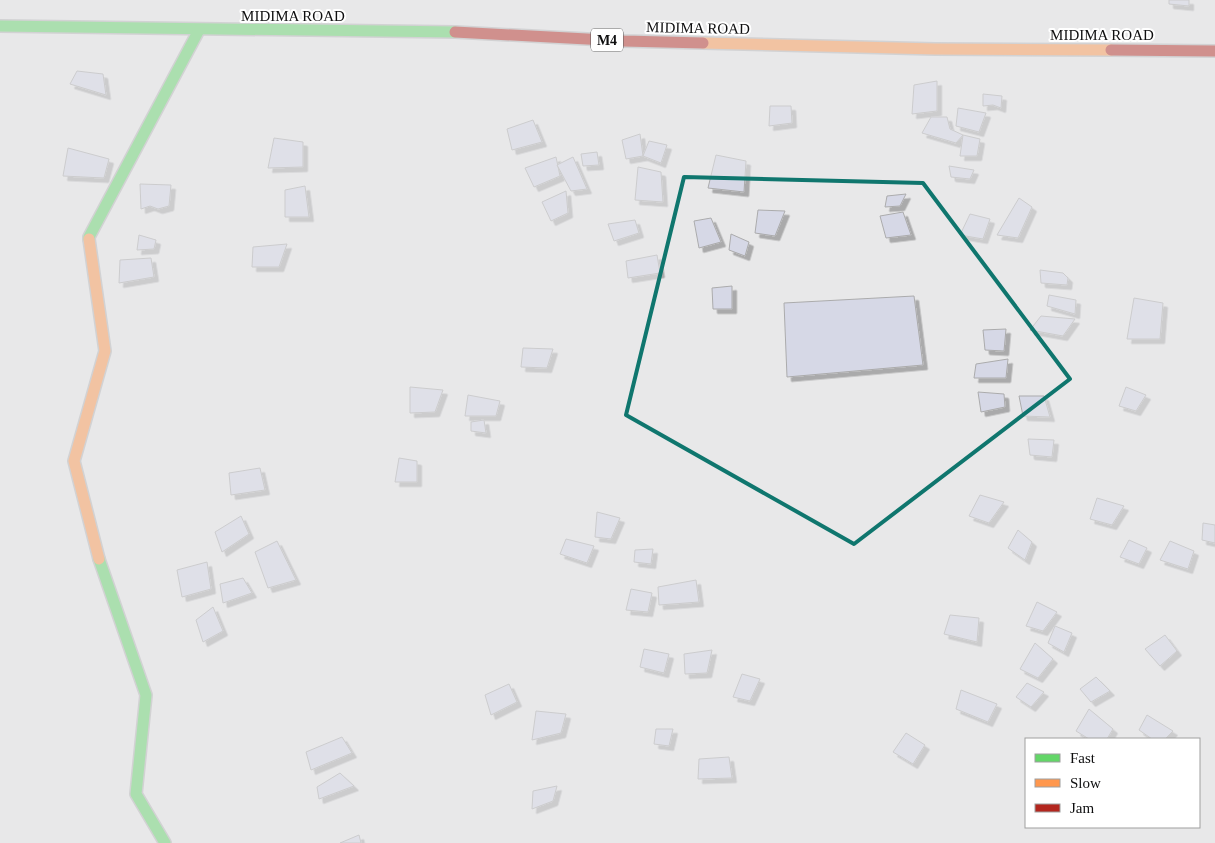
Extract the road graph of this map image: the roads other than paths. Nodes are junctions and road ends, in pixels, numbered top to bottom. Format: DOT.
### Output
graph roads {
  1 [pos="0,26"];
  2 [pos="200,30"];
  3 [pos="1215,51"];
  4 [pos="165,843"];
  1 -- 2 [label="main road, MIDIMA ROAD / M4"];
  2 -- 3 [label="main road, MIDIMA ROAD / M4"];
  2 -- 4 [label="main road"];
}
